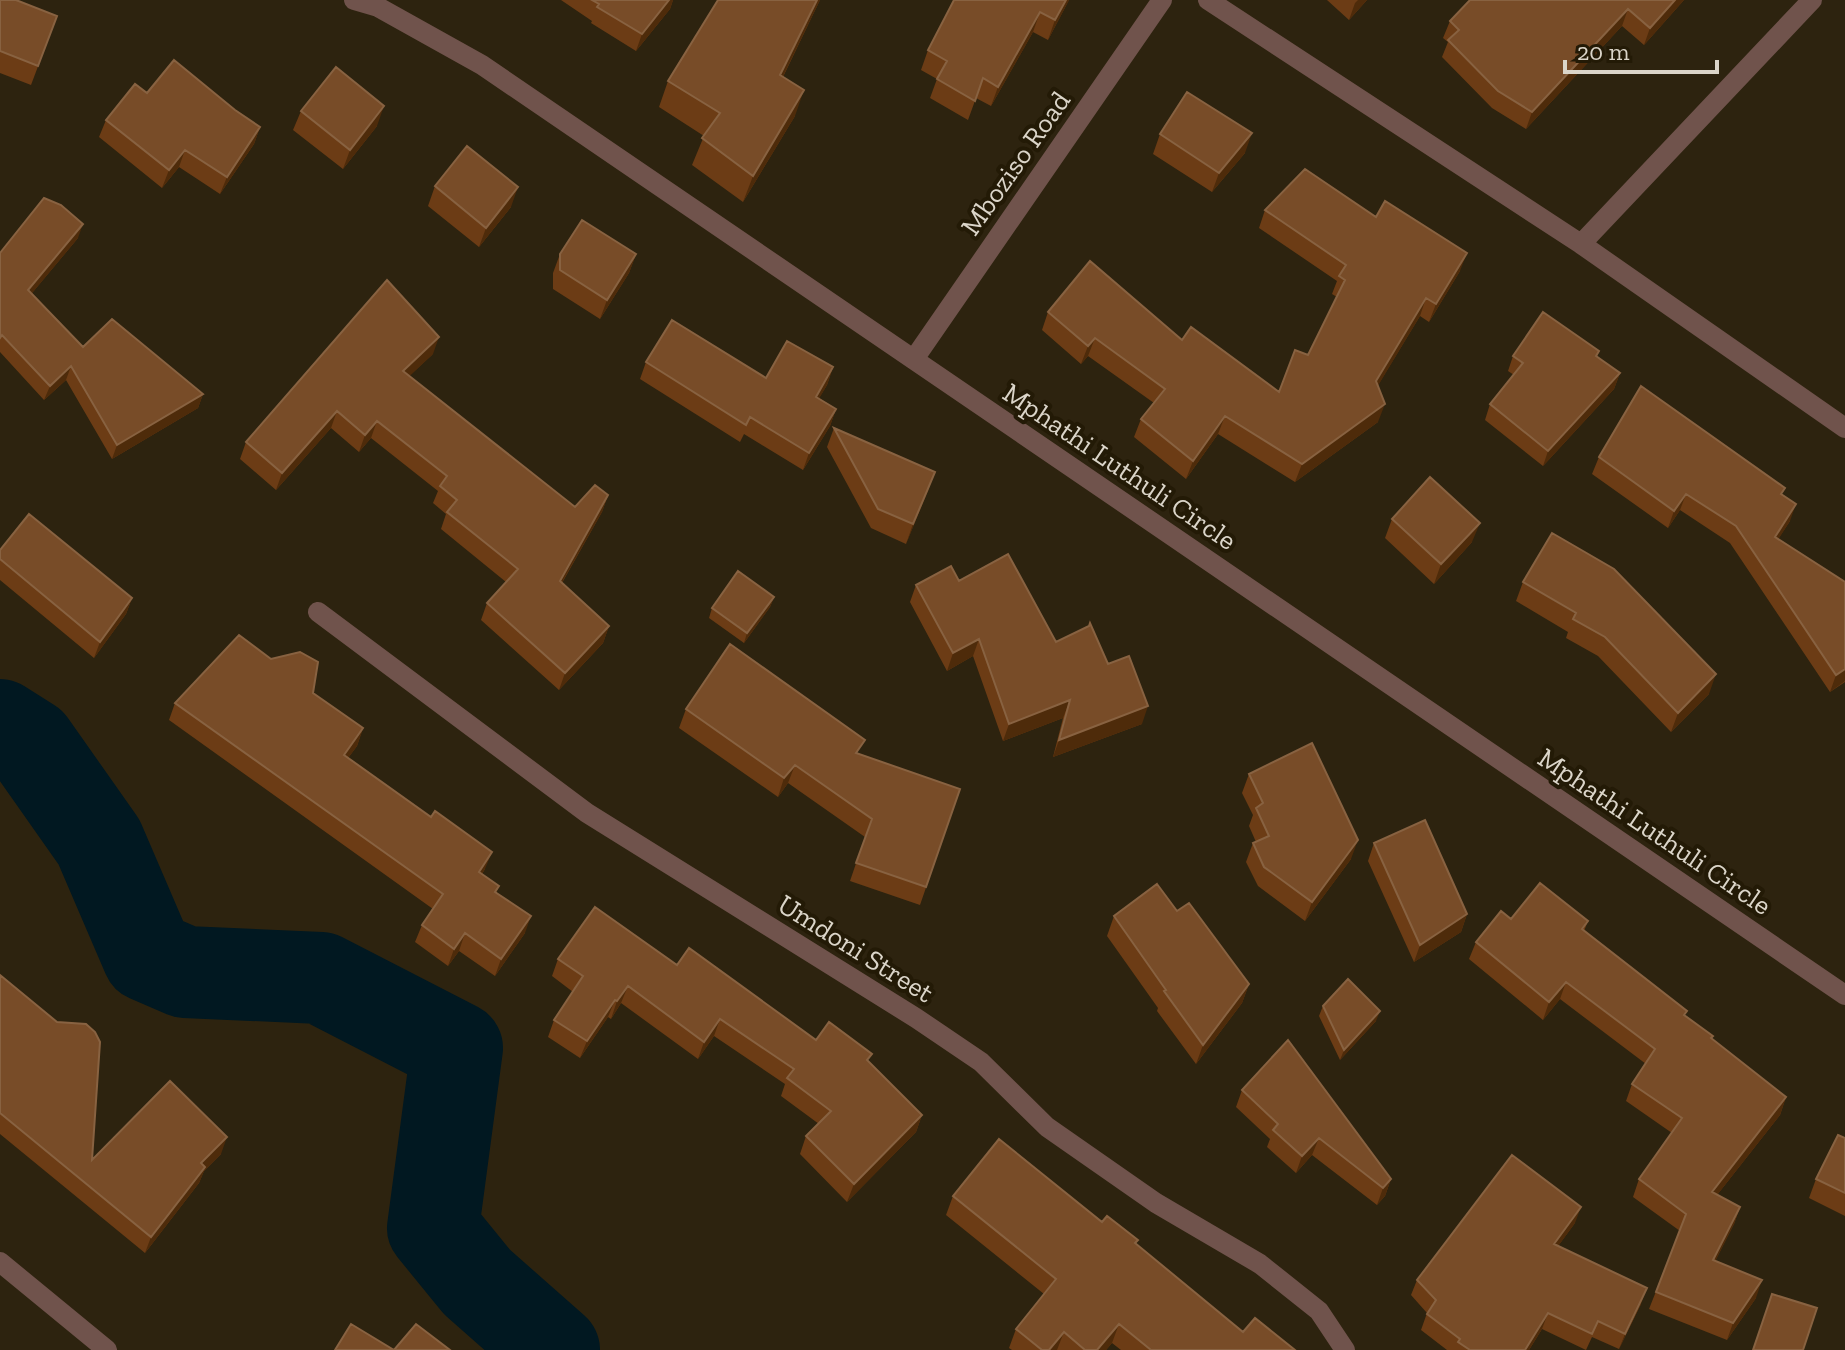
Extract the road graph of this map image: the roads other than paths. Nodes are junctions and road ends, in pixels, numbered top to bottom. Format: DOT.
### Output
graph roads {
  1 [pos="354,0"];
  2 [pos="1162,0"];
  3 [pos="1208,0"];
  4 [pos="1812,0"];
  5 [pos="1581,244"];
  6 [pos="914,359"];
  7 [pos="1845,428"];
  8 [pos="318,612"];
  9 [pos="1845,995"];
  10 [pos="0,1262"];
  11 [pos="107,1350"];
  12 [pos="1345,1350"];
  1 -- 6 [label="street, Mphathi Luthuli Circle"];
  2 -- 6 [label="street, Mboziso Road"];
  3 -- 5 [label="street"];
  4 -- 5 [label="street"];
  5 -- 7 [label="street"];
  6 -- 9 [label="street, Mphathi Luthuli Circle"];
  8 -- 12 [label="street, Umdoni Street"];
  10 -- 11 [label="street"];
}
